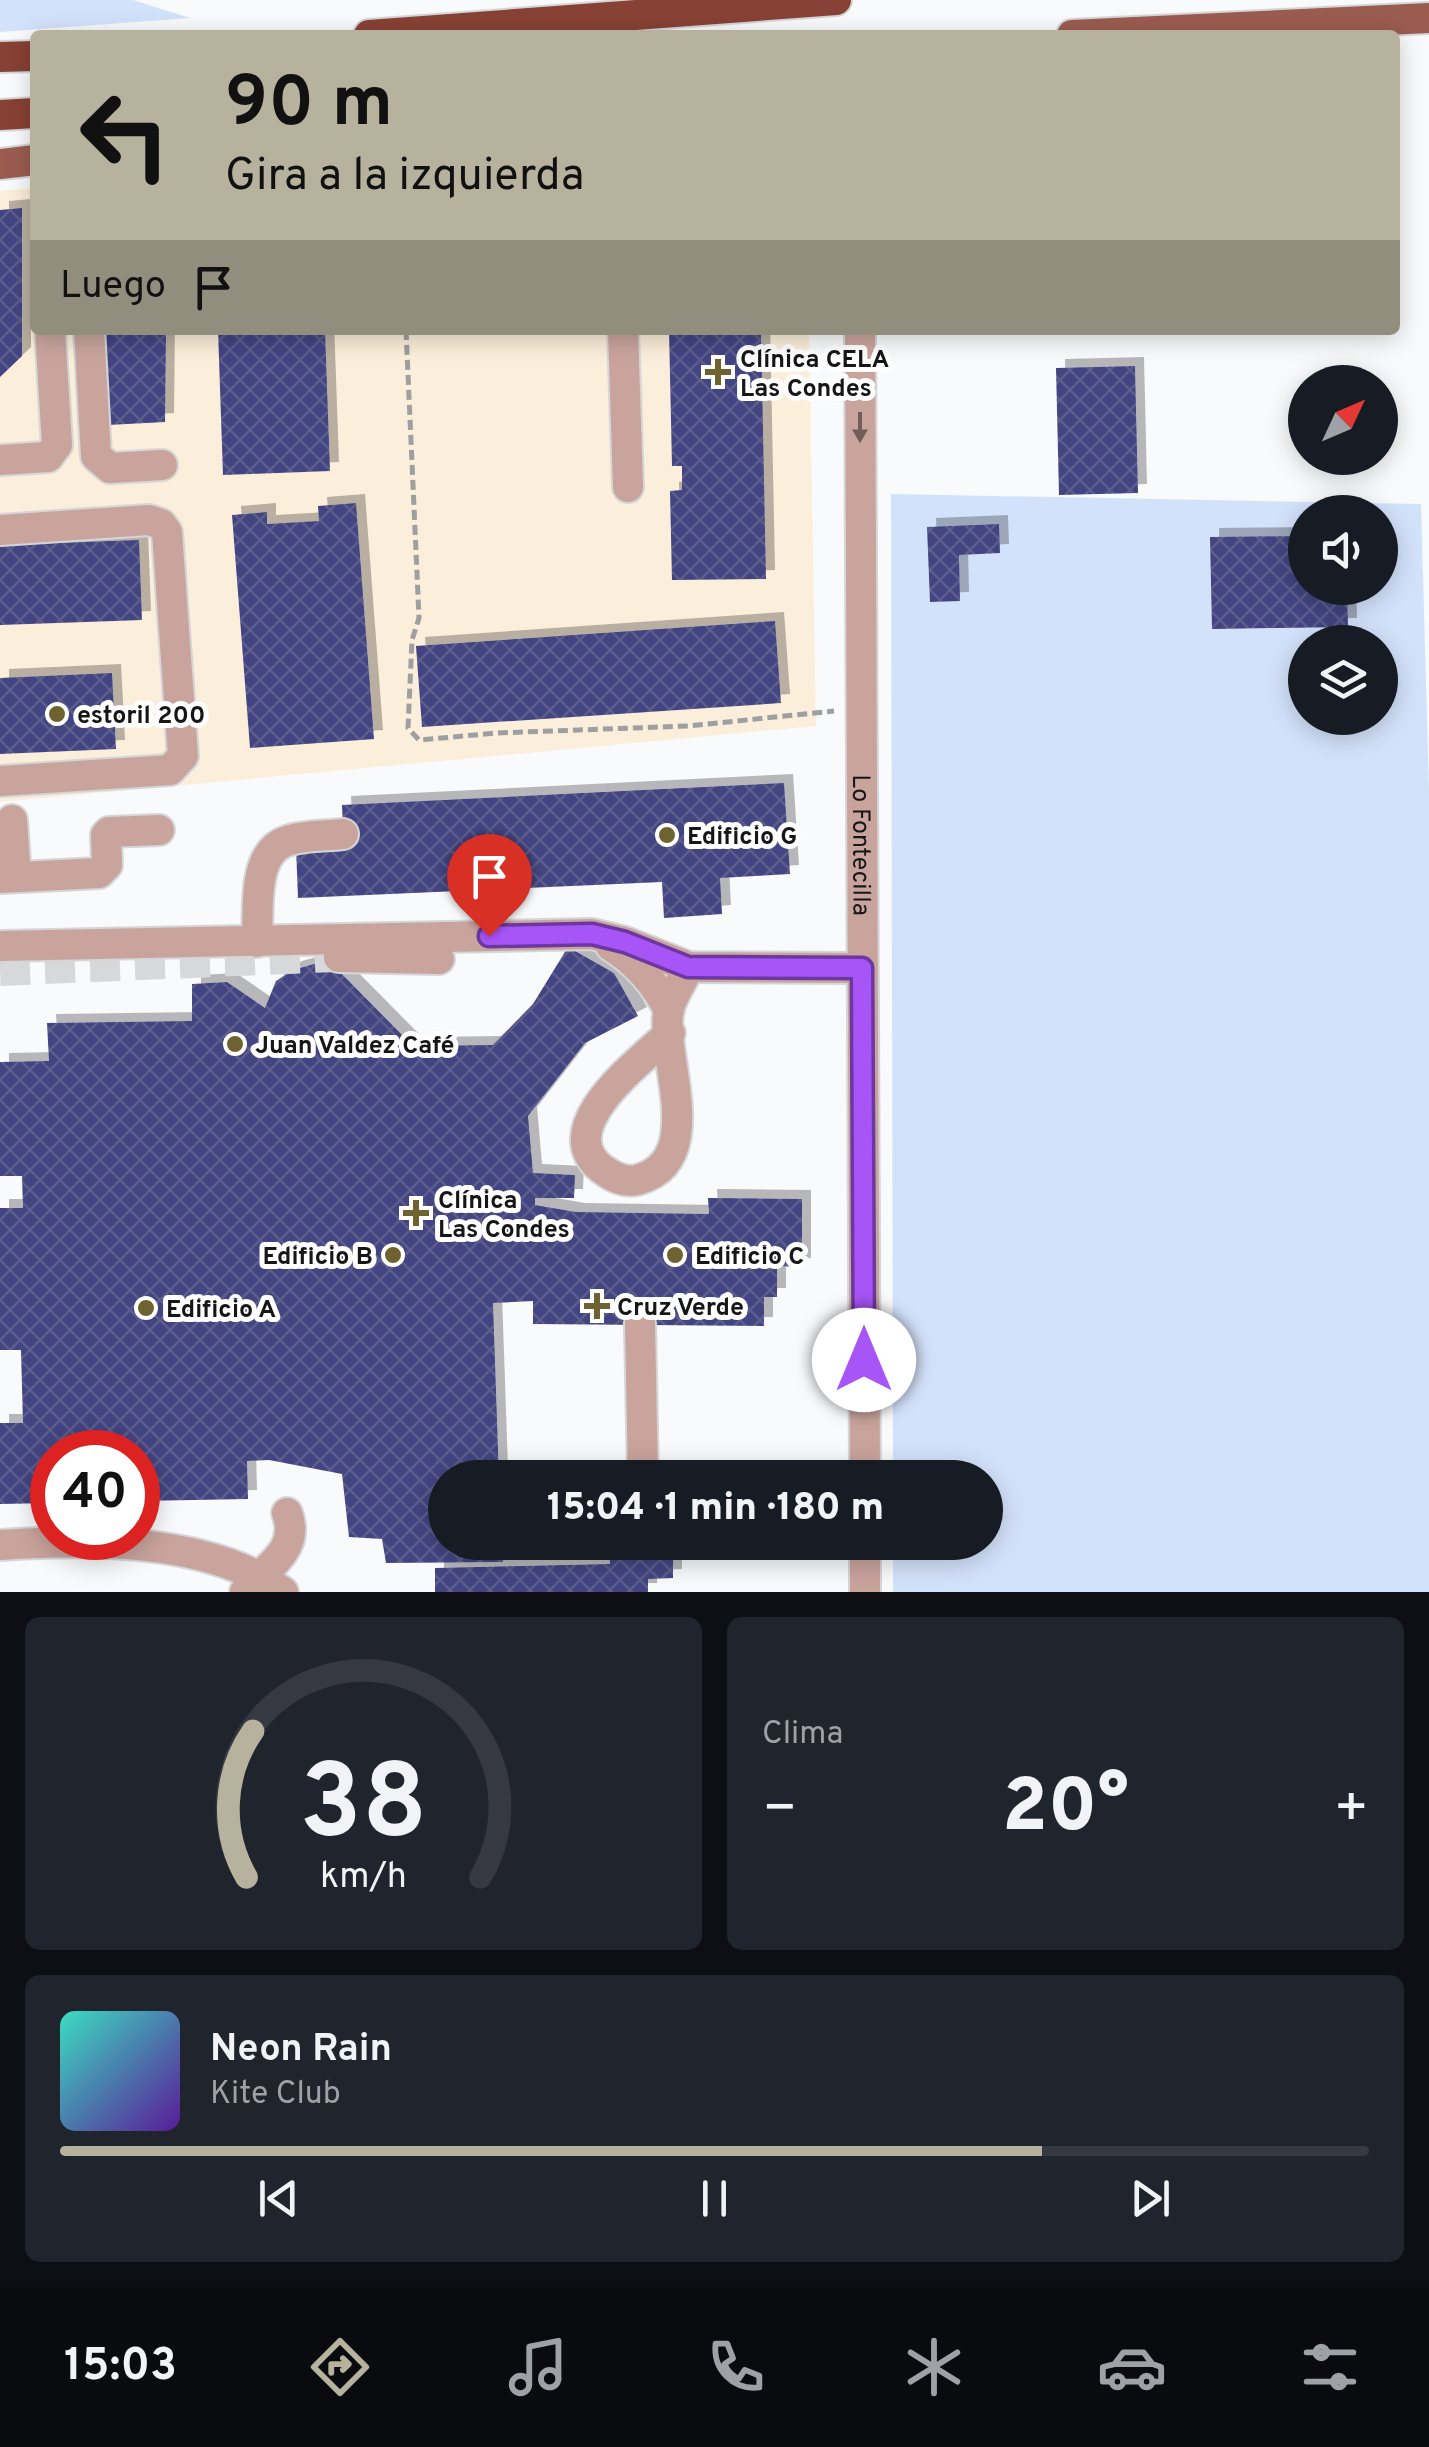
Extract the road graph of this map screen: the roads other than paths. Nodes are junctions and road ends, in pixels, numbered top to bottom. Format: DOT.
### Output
graph roads {
  1 [pos="836,0"];
  2 [pos="1429,18"];
  3 [pos="1355,28"];
  4 [pos="437,30"];
  5 [pos="1274,30"];
  6 [pos="30,56"];
  7 [pos="0,58"];
  8 [pos="30,114"];
  9 [pos="0,115"];
  10 [pos="30,161"];
  11 [pos="0,164"];
  12 [pos="50,335"];
  13 [pos="89,335"];
  14 [pos="623,335"];
  15 [pos="860,335"];
  16 [pos="0,460"];
  17 [pos="162,465"];
  18 [pos="628,487"];
  19 [pos="0,530"];
  20 [pos="0,781"];
  21 [pos="12,820"];
  22 [pos="159,830"];
  23 [pos="343,834"];
  24 [pos="8,878"];
  25 [pos="592,934"];
  26 [pos="257,942"];
  27 [pos="0,946"];
  28 [pos="336,957"];
  29 [pos="439,959"];
  30 [pos="688,967"];
  31 [pos="862,968"];
  32 [pos="669,1021"];
  33 [pos="640,1324"];
  34 [pos="643,1460"];
  35 [pos="864,1460"];
  36 [pos="287,1513"];
  37 [pos="0,1546"];
  38 [pos="865,1560"];
  39 [pos="263,1586"];
  40 [pos="865,1592"];
  1 -- 4 [label="highway"];
  2 -- 3 [label="main road"];
  3 -- 5 [label="main road"];
  6 -- 7 [label="highway"];
  8 -- 9 [label="highway"];
  10 -- 11 [label="main road"];
  12 -- 16 [label="street"];
  13 -- 17 [label="street"];
  14 -- 18 [label="street"];
  15 -- 31 [label="street, Lo Fontecilla, one-way"];
  19 -- 20 [label="street"];
  21 -- 24 [label="street"];
  22 -- 24 [label="street"];
  23 -- 26 [label="street"];
  25 -- 26 [label="street"];
  25 -- 30 [label="street"];
  25 -- 32 [label="street"];
  26 -- 27 [label="street"];
  28 -- 29 [label="street"];
  30 -- 31 [label="street"];
  30 -- 32 [label="street"];
  31 -- 35 [label="street, Lo Fontecilla"];
  32 -- 32 [label="street"];
  33 -- 34 [label="street"];
  36 -- 39 [label="street"];
  37 -- 39 [label="street"];
  38 -- 40 [label="street"];
}
